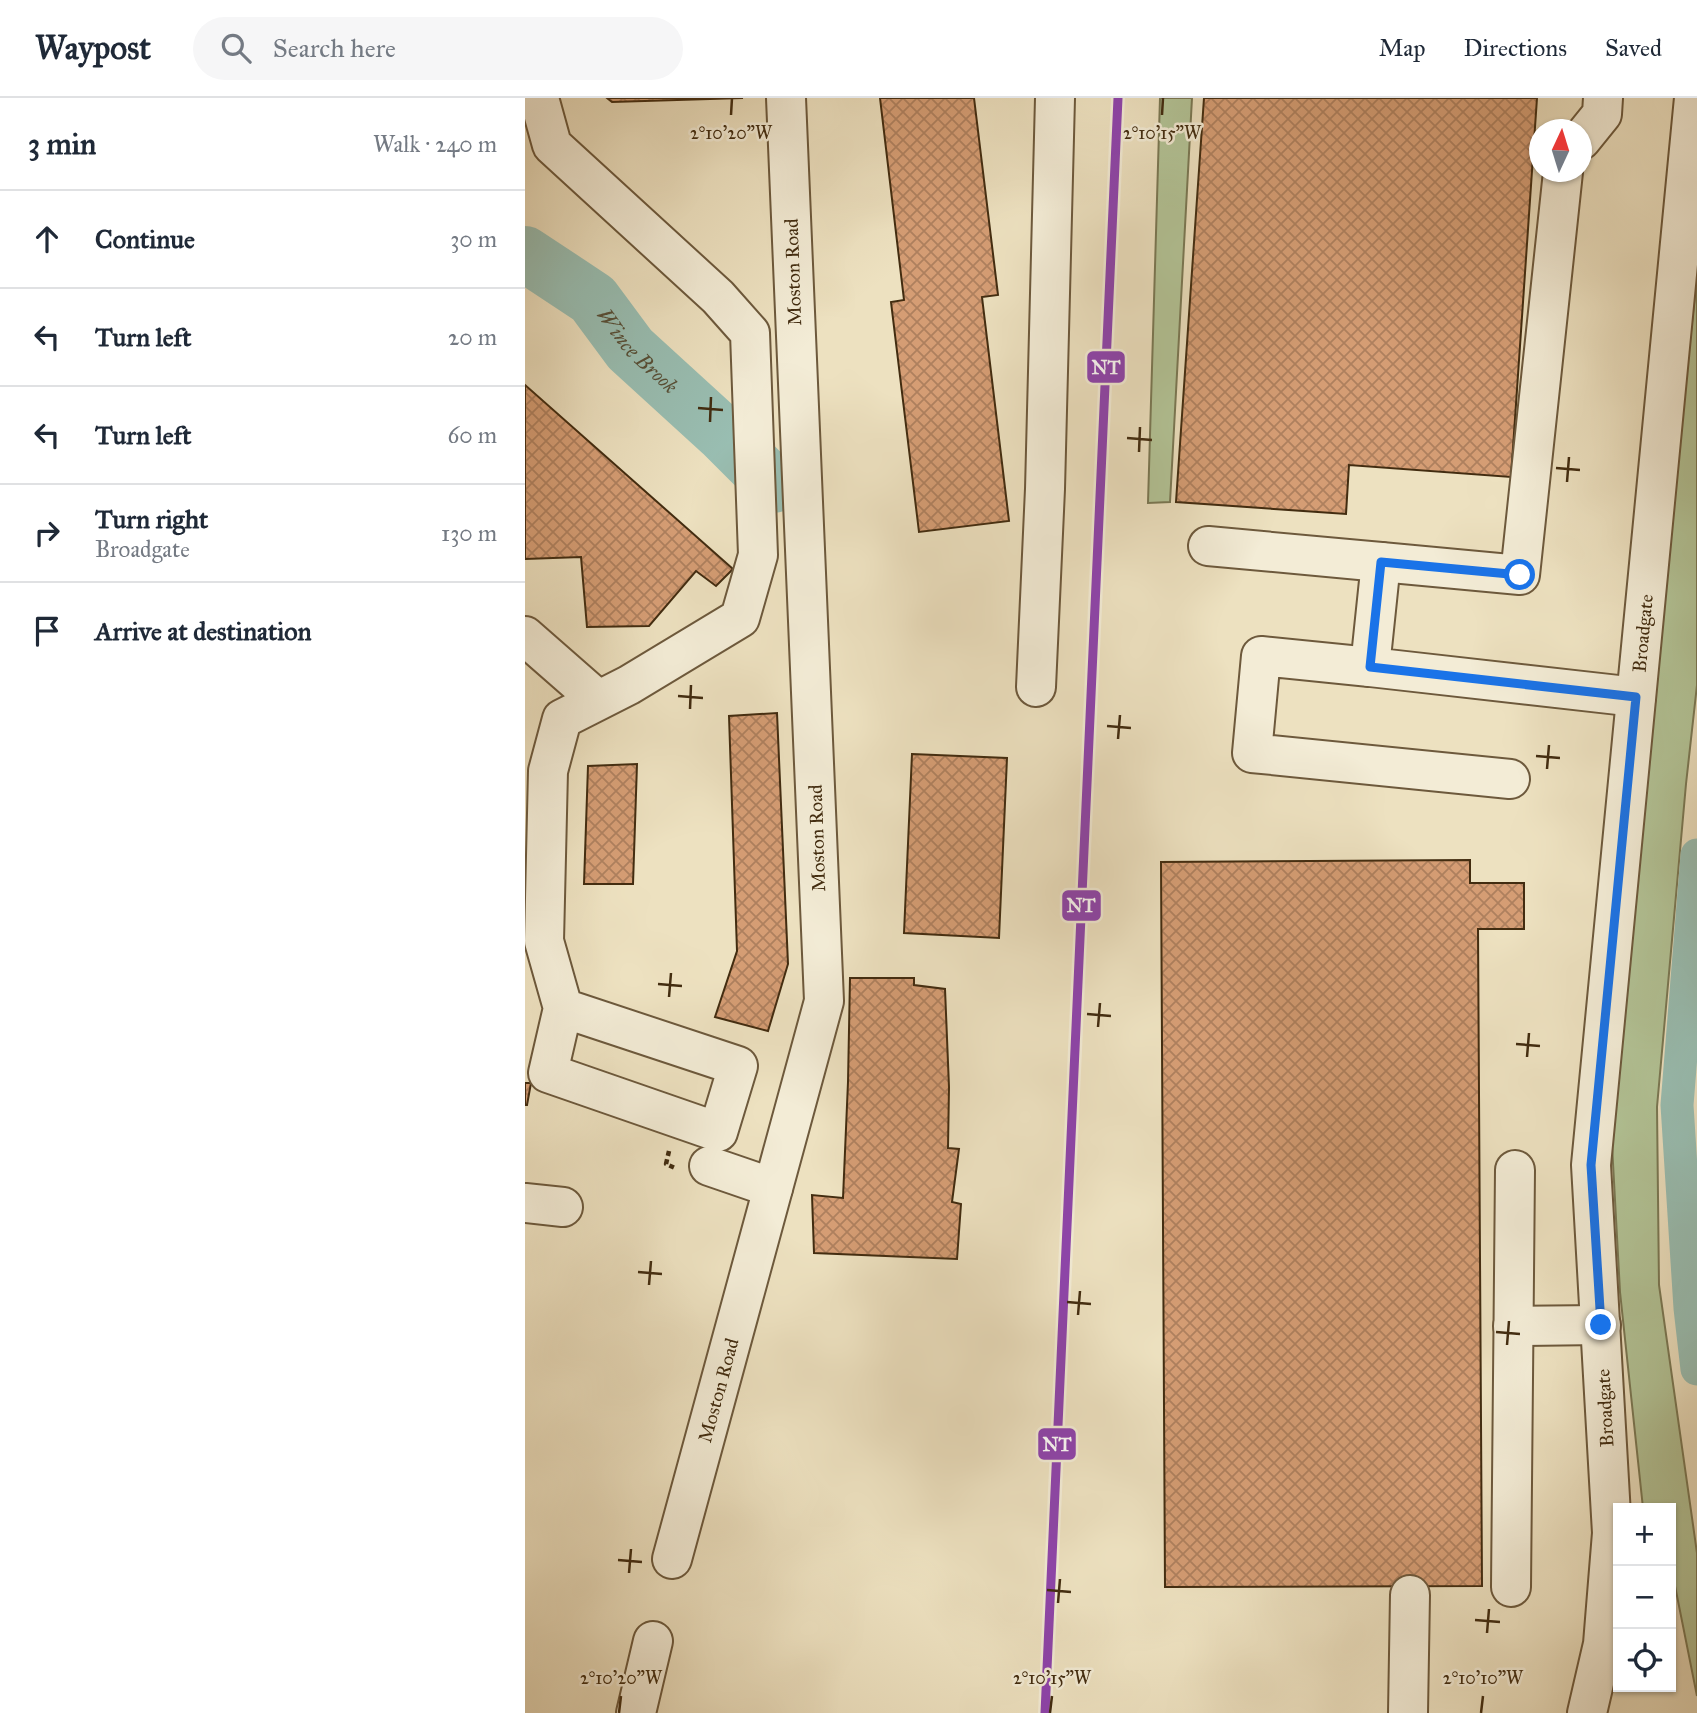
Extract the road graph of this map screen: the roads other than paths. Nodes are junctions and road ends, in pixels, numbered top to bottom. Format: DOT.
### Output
graph roads {
  1 [pos="539,98"];
  2 [pos="786,98"];
  3 [pos="1055,98"];
  4 [pos="1603,98"];
  5 [pos="1694,98"];
  6 [pos="1592,126"];
  7 [pos="1562,182"];
  8 [pos="1208,545"];
  9 [pos="1381,562"];
  10 [pos="525,636"];
  11 [pos="1370,667"];
  12 [pos="1036,687"];
  13 [pos="1636,697"];
  14 [pos="598,700"];
  15 [pos="1510,779"];
  16 [pos="563,1008"];
  17 [pos="709,1166"];
  18 [pos="1515,1170"];
  19 [pos="773,1188"];
  20 [pos="525,1203"];
  21 [pos="563,1207"];
  22 [pos="1601,1325"];
  23 [pos="1513,1326"];
  24 [pos="672,1559"];
  25 [pos="1511,1587"];
  26 [pos="1410,1595"];
  27 [pos="653,1641"];
  28 [pos="636,1713"];
  29 [pos="1408,1713"];
  30 [pos="1587,1713"];
  1 -- 14 [label="street"];
  2 -- 19 [label="street, Moston Road"];
  3 -- 12 [label="street"];
  4 -- 6 [label="street"];
  5 -- 13 [label="street, Broadgate"];
  7 -- 9 [label="street"];
  8 -- 9 [label="street"];
  9 -- 11 [label="street"];
  10 -- 14 [label="street"];
  11 -- 13 [label="street"];
  11 -- 15 [label="street"];
  13 -- 22 [label="street, Broadgate"];
  14 -- 16 [label="street"];
  16 -- 16 [label="street"];
  17 -- 19 [label="street"];
  18 -- 23 [label="street"];
  19 -- 24 [label="street, Moston Road"];
  20 -- 21 [label="street"];
  22 -- 23 [label="street"];
  22 -- 30 [label="street, Broadgate"];
  23 -- 25 [label="street"];
  26 -- 29 [label="street"];
  27 -- 28 [label="street"];
}
